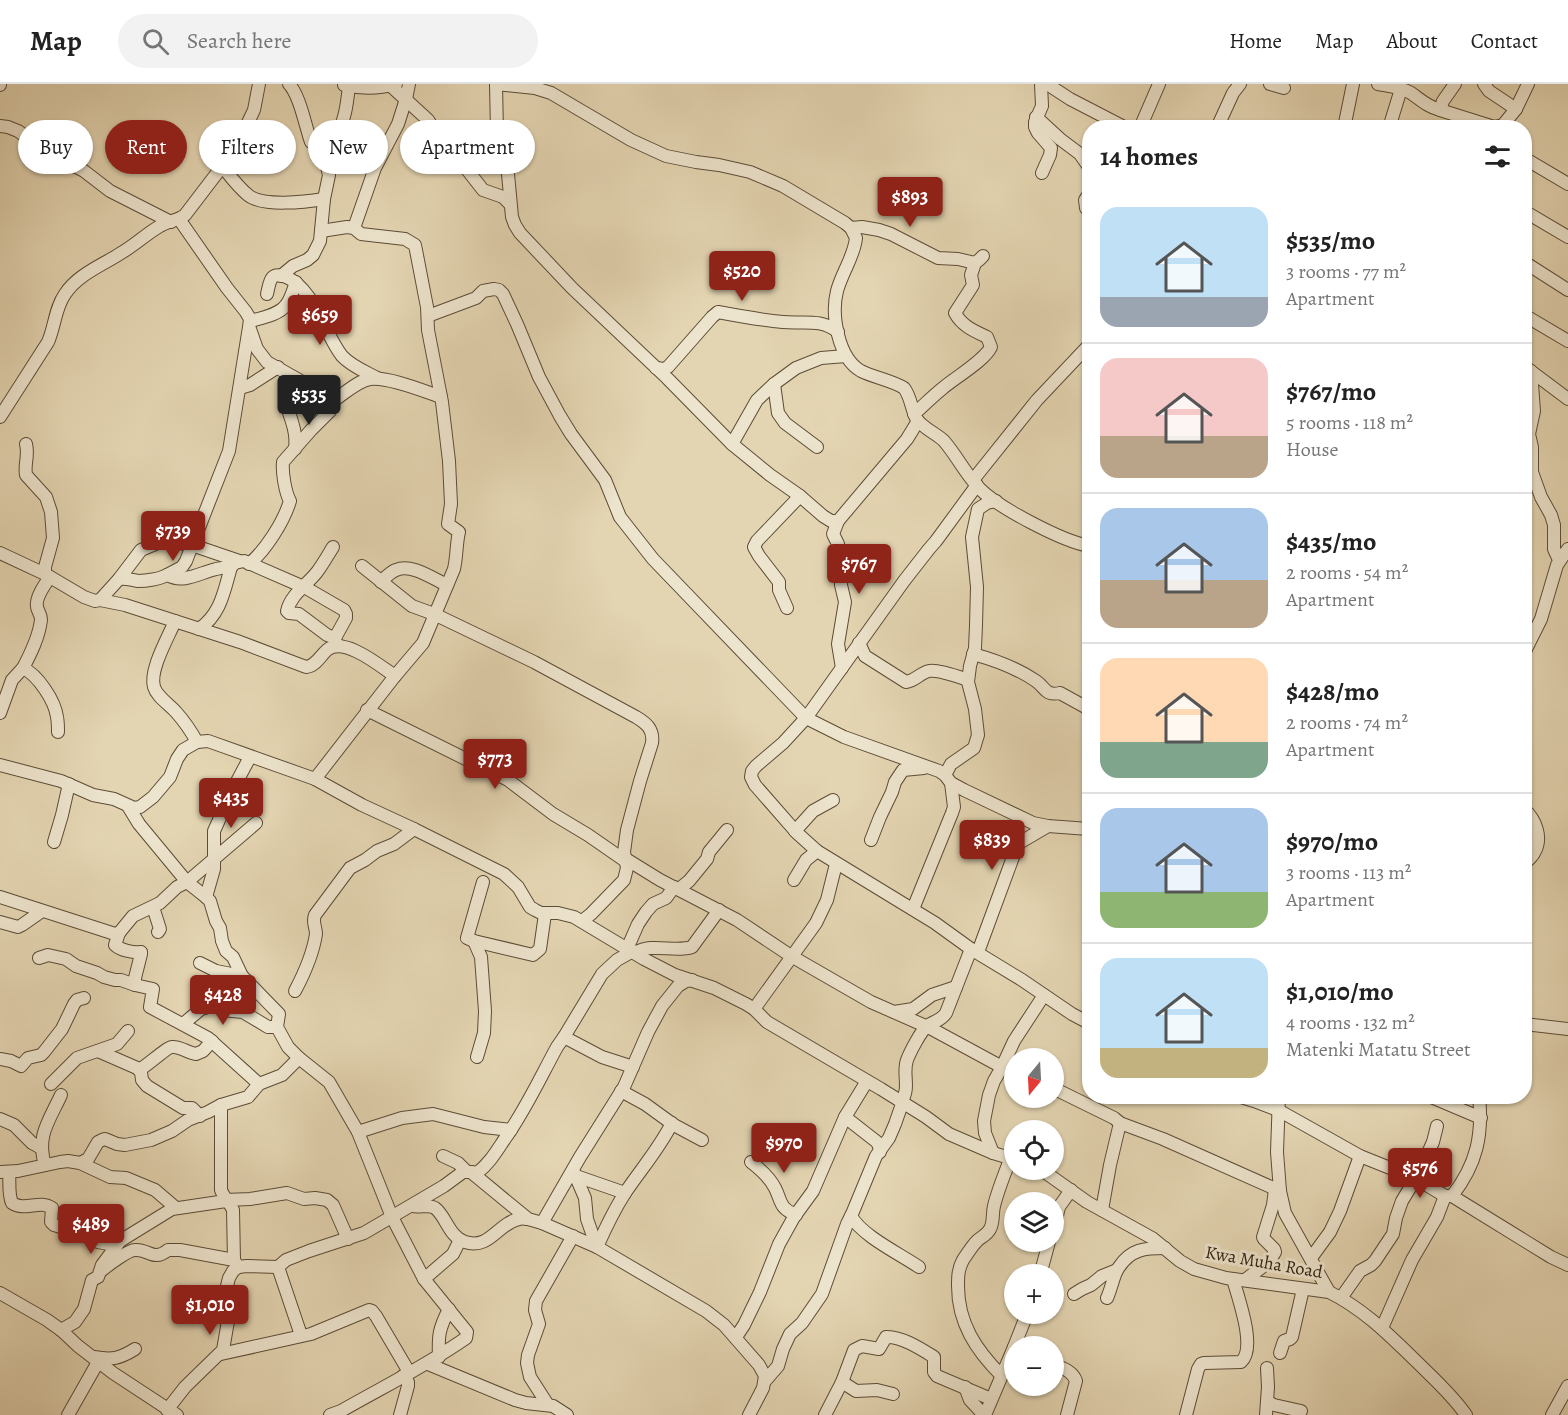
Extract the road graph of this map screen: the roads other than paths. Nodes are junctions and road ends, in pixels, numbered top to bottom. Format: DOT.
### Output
graph roads {
  1 [pos="259,84"];
  2 [pos="289,84"];
  3 [pos="409,84"];
  4 [pos="496,84"];
  5 [pos="1041,84"];
  6 [pos="1047,84"];
  7 [pos="1160,84"];
  8 [pos="1240,84"];
  9 [pos="1270,84"];
  10 [pos="1353,84"];
  11 [pos="1378,84"];
  12 [pos="1455,84"];
  13 [pos="1484,84"];
  14 [pos="1528,84"];
  15 [pos="345,85"];
  16 [pos="393,85"];
  17 [pos="1284,88"];
  18 [pos="1401,89"];
  19 [pos="406,99"];
  20 [pos="1516,109"];
  21 [pos="1440,110"];
  22 [pos="1036,117"];
  23 [pos="250,120"];
  24 [pos="343,120"];
  25 [pos="1112,120"];
  26 [pos="1144,120"];
  27 [pos="1221,120"];
  28 [pos="1346,120"];
  29 [pos="1391,120"];
  30 [pos="1472,120"];
  31 [pos="1507,120"];
  32 [pos="0,125"];
  33 [pos="308,132"];
  34 [pos="0,138"];
  35 [pos="1082,156"];
  36 [pos="1532,163"];
  37 [pos="1042,173"];
  38 [pos="216,174"];
  39 [pos="229,174"];
  40 [pos="329,174"];
  41 [pos="1568,184"];
  42 [pos="324,200"];
  43 [pos="304,202"];
  44 [pos="510,204"];
  45 [pos="323,213"];
  46 [pos="1532,216"];
  47 [pos="175,221"];
  48 [pos="354,228"];
  49 [pos="851,228"];
  50 [pos="321,231"];
  51 [pos="1568,237"];
  52 [pos="1532,267"];
  53 [pos="281,276"];
  54 [pos="296,282"];
  55 [pos="1568,290"];
  56 [pos="267,294"];
  57 [pos="428,316"];
  58 [pos="1532,320"];
  59 [pos="250,324"];
  60 [pos="838,332"];
  61 [pos="1568,341"];
  62 [pos="1082,352"];
  63 [pos="846,356"];
  64 [pos="278,367"];
  65 [pos="656,368"];
  66 [pos="1532,373"];
  67 [pos="379,379"];
  68 [pos="774,384"];
  69 [pos="240,388"];
  70 [pos="441,397"];
  71 [pos="1532,399"];
  72 [pos="1568,399"];
  73 [pos="333,401"];
  74 [pos="287,407"];
  75 [pos="0,417"];
  76 [pos="916,417"];
  77 [pos="1532,417"];
  78 [pos="26,444"];
  79 [pos="732,444"];
  80 [pos="817,447"];
  81 [pos="1532,447"];
  82 [pos="295,449"];
  83 [pos="1532,472"];
  84 [pos="1532,472"];
  85 [pos="976,485"];
  86 [pos="800,496"];
  87 [pos="996,501"];
  88 [pos="978,509"];
  89 [pos="838,521"];
  90 [pos="1082,544"];
  91 [pos="192,545"];
  92 [pos="333,547"];
  93 [pos="1568,549"];
  94 [pos="0,553"];
  95 [pos="1559,560"];
  96 [pos="239,564"];
  97 [pos="362,566"];
  98 [pos="167,575"];
  99 [pos="47,576"];
  100 [pos="118,579"];
  101 [pos="381,582"];
  102 [pos="447,585"];
  103 [pos="303,586"];
  104 [pos="100,600"];
  105 [pos="787,609"];
  106 [pos="434,614"];
  107 [pos="175,621"];
  108 [pos="199,629"];
  109 [pos="1532,637"];
  110 [pos="336,641"];
  111 [pos="859,643"];
  112 [pos="973,654"];
  113 [pos="23,668"];
  114 [pos="842,668"];
  115 [pos="395,676"];
  116 [pos="968,680"];
  117 [pos="1082,704"];
  118 [pos="367,710"];
  119 [pos="0,713"];
  120 [pos="806,718"];
  121 [pos="58,732"];
  122 [pos="197,742"];
  123 [pos="250,757"];
  124 [pos="0,765"];
  125 [pos="927,768"];
  126 [pos="315,779"];
  127 [pos="948,779"];
  128 [pos="69,784"];
  129 [pos="833,800"];
  130 [pos="128,806"];
  131 [pos="1532,818"];
  132 [pos="256,823"];
  133 [pos="1048,826"];
  134 [pos="1082,828"];
  135 [pos="414,829"];
  136 [pos="727,831"];
  137 [pos="795,831"];
  138 [pos="871,840"];
  139 [pos="54,842"];
  140 [pos="817,851"];
  141 [pos="1532,856"];
  142 [pos="213,859"];
  143 [pos="627,860"];
  144 [pos="836,864"];
  145 [pos="794,880"];
  146 [pos="187,882"];
  147 [pos="483,882"];
  148 [pos="677,888"];
  149 [pos="0,897"];
  150 [pos="206,897"];
  151 [pos="153,907"];
  152 [pos="913,909"];
  153 [pos="42,910"];
  154 [pos="719,910"];
  155 [pos="544,914"];
  156 [pos="582,921"];
  157 [pos="0,922"];
  158 [pos="158,932"];
  159 [pos="119,933"];
  160 [pos="474,941"];
  161 [pos="632,951"];
  162 [pos="974,951"];
  163 [pos="791,956"];
  164 [pos="39,958"];
  165 [pos="200,963"];
  166 [pos="216,971"];
  167 [pos="675,975"];
  168 [pos="242,976"];
  169 [pos="692,980"];
  170 [pos="135,985"];
  171 [pos="956,987"];
  172 [pos="674,990"];
  173 [pos="295,991"];
  174 [pos="1044,995"];
  175 [pos="84,998"];
  176 [pos="221,1003"];
  177 [pos="754,1009"];
  178 [pos="894,1012"];
  179 [pos="1082,1019"];
  180 [pos="183,1024"];
  181 [pos="1532,1025"];
  182 [pos="277,1027"];
  183 [pos="926,1027"];
  184 [pos="1568,1029"];
  185 [pos="128,1030"];
  186 [pos="564,1037"];
  187 [pos="212,1041"];
  188 [pos="1012,1048"];
  189 [pos="98,1051"];
  190 [pos="477,1057"];
  191 [pos="299,1058"];
  192 [pos="0,1059"];
  193 [pos="1004,1066"];
  194 [pos="633,1067"];
  195 [pos="139,1070"];
  196 [pos="1004,1072"];
  197 [pos="867,1081"];
  198 [pos="51,1084"];
  199 [pos="259,1084"];
  200 [pos="621,1091"];
  201 [pos="1064,1094"];
  202 [pos="62,1095"];
  203 [pos="1082,1102"];
  204 [pos="901,1103"];
  205 [pos="1085,1104"];
  206 [pos="1262,1104"];
  207 [pos="1278,1104"];
  208 [pos="1449,1104"];
  209 [pos="1480,1104"];
  210 [pos="221,1105"];
  211 [pos="1278,1110"];
  212 [pos="200,1116"];
  213 [pos="845,1117"];
  214 [pos="1481,1118"];
  215 [pos="0,1119"];
  216 [pos="672,1123"];
  217 [pos="1120,1123"];
  218 [pos="1437,1126"];
  219 [pos="511,1130"];
  220 [pos="358,1132"];
  221 [pos="702,1140"];
  222 [pos="41,1148"];
  223 [pos="880,1152"];
  224 [pos="993,1153"];
  225 [pos="443,1156"];
  226 [pos="1004,1156"];
  227 [pos="1360,1156"];
  228 [pos="752,1162"];
  229 [pos="80,1163"];
  230 [pos="45,1165"];
  231 [pos="4,1172"];
  232 [pos="469,1172"];
  233 [pos="574,1173"];
  234 [pos="1004,1178"];
  235 [pos="1415,1178"];
  236 [pos="1056,1180"];
  237 [pos="1071,1190"];
  238 [pos="1278,1190"];
  239 [pos="625,1193"];
  240 [pos="1449,1196"];
  241 [pos="1064,1200"];
  242 [pos="226,1201"];
  243 [pos="412,1206"];
  244 [pos="176,1208"];
  245 [pos="1100,1209"];
  246 [pos="796,1215"];
  247 [pos="851,1216"];
  248 [pos="392,1217"];
  249 [pos="528,1219"];
  250 [pos="542,1223"];
  251 [pos="573,1236"];
  252 [pos="348,1239"];
  253 [pos="460,1240"];
  254 [pos="120,1241"];
  255 [pos="598,1246"];
  256 [pos="1165,1248"];
  257 [pos="1311,1258"];
  258 [pos="236,1264"];
  259 [pos="1568,1265"];
  260 [pos="278,1266"];
  261 [pos="919,1267"];
  262 [pos="101,1270"];
  263 [pos="1117,1270"];
  264 [pos="424,1279"];
  265 [pos="1239,1280"];
  266 [pos="1303,1289"];
  267 [pos="1329,1292"];
  268 [pos="0,1293"];
  269 [pos="1074,1294"];
  270 [pos="1107,1298"];
  271 [pos="1341,1298"];
  272 [pos="449,1310"];
  273 [pos="1382,1328"];
  274 [pos="61,1330"];
  275 [pos="302,1335"];
  276 [pos="736,1337"];
  277 [pos="135,1349"];
  278 [pos="221,1353"];
  279 [pos="1280,1353"];
  280 [pos="95,1359"];
  281 [pos="433,1360"];
  282 [pos="1267,1368"];
  283 [pos="1004,1369"];
  284 [pos="1064,1370"];
  285 [pos="406,1374"];
  286 [pos="1001,1375"];
  287 [pos="765,1381"];
  288 [pos="842,1382"];
  289 [pos="1568,1386"];
  290 [pos="965,1387"];
  291 [pos="893,1394"];
  292 [pos="991,1399"];
  293 [pos="1268,1402"];
  294 [pos="548,1405"];
  295 [pos="1301,1411"];
  296 [pos="172,1412"];
  297 [pos="752,1413"];
  298 [pos="68,1415"];
  299 [pos="330,1415"];
  300 [pos="400,1415"];
  301 [pos="567,1415"];
  302 [pos="825,1415"];
  303 [pos="984,1415"];
  304 [pos="1067,1415"];
  305 [pos="1186,1415"];
  306 [pos="1266,1415"];
  307 [pos="1466,1415"];
  308 [pos="1552,1415"];
  1 -- 23 [label="street"];
  2 -- 33 [label="street"];
  3 -- 19 [label="street"];
  4 -- 44 [label="street"];
  4 -- 49 [label="street"];
  5 -- 22 [label="street"];
  6 -- 25 [label="street"];
  7 -- 26 [label="street"];
  8 -- 27 [label="street"];
  9 -- 17 [label="street"];
  10 -- 28 [label="street"];
  11 -- 18 [label="street"];
  12 -- 21 [label="street"];
  13 -- 20 [label="street"];
  14 -- 20 [label="street"];
  15 -- 16 [label="street"];
  15 -- 24 [label="street"];
  16 -- 19 [label="street"];
  18 -- 21 [label="street"];
  18 -- 29 [label="street"];
  19 -- 44 [label="street"];
  19 -- 48 [label="street"];
  20 -- 31 [label="street"];
  21 -- 30 [label="street"];
  22 -- 35 [label="street"];
  22 -- 37 [label="street"];
  32 -- 34 [label="street"];
  32 -- 47 [label="street"];
  36 -- 41 [label="street"];
  38 -- 47 [label="street"];
  39 -- 43 [label="street"];
  40 -- 42 [label="street"];
  42 -- 43 [label="street"];
  42 -- 45 [label="street"];
  43 -- 45 [label="street"];
  44 -- 65 [label="street"];
  45 -- 50 [label="street"];
  46 -- 51 [label="street"];
  47 -- 59 [label="street"];
  47 -- 75 [label="street"];
  48 -- 50 [label="street"];
  48 -- 57 [label="street"];
  49 -- 60 [label="street"];
  49 -- 76 [label="street"];
  50 -- 53 [label="street"];
  52 -- 55 [label="street"];
  53 -- 54 [label="street"];
  53 -- 56 [label="street"];
  54 -- 59 [label="street"];
  54 -- 67 [label="street"];
  57 -- 70 [label="street"];
  57 -- 120 [label="street"];
  58 -- 61 [label="street"];
  59 -- 64 [label="street"];
  59 -- 69 [label="street"];
  60 -- 63 [label="street"];
  60 -- 65 [label="street"];
  62 -- 85 [label="street"];
  63 -- 68 [label="street"];
  63 -- 76 [label="street"];
  64 -- 69 [label="street"];
  64 -- 73 [label="street"];
  65 -- 79 [label="street"];
  66 -- 72 [label="street"];
  67 -- 70 [label="street"];
  67 -- 73 [label="street"];
  68 -- 79 [label="street"];
  68 -- 80 [label="street"];
  69 -- 91 [label="street"];
  70 -- 102 [label="street"];
  71 -- 77 [label="street"];
  73 -- 82 [label="street"];
  74 -- 82 [label="street"];
  76 -- 85 [label="street"];
  76 -- 89 [label="street"];
  78 -- 99 [label="street"];
  79 -- 86 [label="street"];
  81 -- 84 [label="street"];
  82 -- 96 [label="street"];
  83 -- 95 [label="street"];
  85 -- 87 [label="street"];
  85 -- 88 [label="street"];
  85 -- 111 [label="street"];
  86 -- 89 [label="street"];
  86 -- 105 [label="street"];
  87 -- 88 [label="street"];
  87 -- 90 [label="street"];
  88 -- 112 [label="street"];
  89 -- 114 [label="street"];
  91 -- 96 [label="street"];
  91 -- 98 [label="street"];
  91 -- 100 [label="street"];
  92 -- 103 [label="street"];
  93 -- 95 [label="street"];
  94 -- 99 [label="street"];
  95 -- 109 [label="street"];
  96 -- 98 [label="street"];
  96 -- 103 [label="street"];
  96 -- 108 [label="street"];
  97 -- 101 [label="street"];
  98 -- 100 [label="street"];
  99 -- 104 [label="street"];
  99 -- 113 [label="street"];
  100 -- 104 [label="street"];
  101 -- 102 [label="street"];
  101 -- 106 [label="street"];
  102 -- 106 [label="street"];
  103 -- 110 [label="street"];
  103 -- 110 [label="street"];
  104 -- 107 [label="street"];
  106 -- 115 [label="street"];
  106 -- 143 [label="street"];
  107 -- 108 [label="street"];
  107 -- 122 [label="street"];
  108 -- 110 [label="street"];
  110 -- 115 [label="street"];
  111 -- 114 [label="street"];
  111 -- 116 [label="street"];
  112 -- 116 [label="street"];
  112 -- 117 [label="street"];
  113 -- 119 [label="street"];
  113 -- 121 [label="street"];
  114 -- 120 [label="street"];
  115 -- 118 [label="street"];
  116 -- 127 [label="street"];
  118 -- 126 [label="street"];
  118 -- 143 [label="street"];
  120 -- 125 [label="street"];
  120 -- 137 [label="street"];
  122 -- 123 [label="street"];
  122 -- 130 [label="street"];
  123 -- 126 [label="street"];
  123 -- 142 [label="street"];
  124 -- 128 [label="street"];
  125 -- 127 [label="street"];
  125 -- 138 [label="street"];
  126 -- 135 [label="street"];
  127 -- 133 [label="street"];
  127 -- 152 [label="street"];
  128 -- 130 [label="street"];
  128 -- 139 [label="street"];
  129 -- 137 [label="street"];
  130 -- 146 [label="street"];
  131 -- 141 [label="street"];
  132 -- 142 [label="street"];
  133 -- 134 [label="street"];
  133 -- 162 [label="street"];
  135 -- 155 [label="street"];
  135 -- 173 [label="street"];
  136 -- 148 [label="street"];
  137 -- 140 [label="street"];
  140 -- 144 [label="street"];
  140 -- 145 [label="street"];
  142 -- 146 [label="street"];
  142 -- 150 [label="street"];
  143 -- 148 [label="street"];
  143 -- 156 [label="street"];
  144 -- 152 [label="street"];
  144 -- 163 [label="street"];
  146 -- 150 [label="street"];
  146 -- 151 [label="street"];
  147 -- 160 [label="street"];
  148 -- 154 [label="street"];
  148 -- 161 [label="street"];
  149 -- 153 [label="street"];
  150 -- 168 [label="street"];
  151 -- 158 [label="street"];
  151 -- 159 [label="street"];
  152 -- 162 [label="street"];
  153 -- 157 [label="street"];
  153 -- 159 [label="street"];
  154 -- 161 [label="street"];
  154 -- 163 [label="street"];
  155 -- 156 [label="street"];
  155 -- 160 [label="street"];
  156 -- 161 [label="street"];
  159 -- 170 [label="street"];
  160 -- 190 [label="street"];
  161 -- 167 [label="street"];
  161 -- 186 [label="street"];
  162 -- 171 [label="street"];
  162 -- 174 [label="street"];
  163 -- 177 [label="street"];
  163 -- 178 [label="street"];
  164 -- 170 [label="street"];
  165 -- 166 [label="street"];
  166 -- 168 [label="street"];
  166 -- 176 [label="street"];
  167 -- 169 [label="street"];
  167 -- 172 [label="street"];
  168 -- 182 [label="street"];
  169 -- 172 [label="street"];
  169 -- 177 [label="street"];
  170 -- 180 [label="street"];
  171 -- 178 [label="street"];
  171 -- 183 [label="street"];
  172 -- 194 [label="street"];
  174 -- 179 [label="street"];
  174 -- 188 [label="street"];
  175 -- 192 [label="street"];
  176 -- 180 [label="street"];
  176 -- 182 [label="street"];
  177 -- 197 [label="street"];
  178 -- 183 [label="street"];
  180 -- 187 [label="street"];
  181 -- 184 [label="street"];
  182 -- 191 [label="street"];
  183 -- 193 [label="street"];
  183 -- 204 [label="street"];
  185 -- 189 [label="street"];
  186 -- 194 [label="street"];
  186 -- 219 [label="street"];
  187 -- 195 [label="street"];
  187 -- 199 [label="street"];
  189 -- 195 [label="street"];
  189 -- 198 [label="street"];
  191 -- 199 [label="street"];
  191 -- 220 [label="street"];
  194 -- 200 [label="street"];
  195 -- 212 [label="street"];
  196 -- 224 [label="street"];
  197 -- 204 [label="street"];
  197 -- 213 [label="street"];
  199 -- 210 [label="street"];
  200 -- 216 [label="street"];
  200 -- 233 [label="street"];
  201 -- 203 [label="street"];
  202 -- 222 [label="street"];
  204 -- 223 [label="street"];
  204 -- 224 [label="street"];
  205 -- 217 [label="street"];
  206 -- 211 [label="street"];
  207 -- 211 [label="street"];
  208 -- 214 [label="street"];
  209 -- 214 [label="street"];
  210 -- 212 [label="street"];
  210 -- 242 [label="street"];
  211 -- 227 [label="street"];
  211 -- 238 [label="street"];
  212 -- 229 [label="street"];
  213 -- 223 [label="street"];
  213 -- 246 [label="street"];
  214 -- 240 [label="street"];
  215 -- 222 [label="street"];
  216 -- 221 [label="street"];
  216 -- 239 [label="street"];
  217 -- 238 [label="street"];
  217 -- 245 [label="street"];
  218 -- 235 [label="street"];
  219 -- 220 [label="street"];
  219 -- 232 [label="street"];
  220 -- 248 [label="street"];
  222 -- 230 [label="street"];
  223 -- 247 [label="street"];
  224 -- 226 [label="street"];
  225 -- 232 [label="street"];
  227 -- 235 [label="street"];
  227 -- 257 [label="street"];
  228 -- 246 [label="street"];
  229 -- 230 [label="street"];
  229 -- 244 [label="street"];
  230 -- 231 [label="street"];
  231 -- 254 [label="street"];
  232 -- 243 [label="street"];
  232 -- 249 [label="street"];
  233 -- 239 [label="street"];
  233 -- 250 [label="street"];
  233 -- 255 [label="street"];
  234 -- 286 [label="street"];
  235 -- 240 [label="street"];
  235 -- 271 [label="street"];
  236 -- 237 [label="street, Kwa Muha Road"];
  237 -- 241 [label="street"];
  237 -- 245 [label="street, Kwa Muha Road"];
  238 -- 257 [label="street"];
  238 -- 265 [label="street"];
  239 -- 255 [label="street"];
  240 -- 259 [label="street"];
  240 -- 273 [label="street"];
  242 -- 244 [label="street"];
  242 -- 252 [label="street"];
  242 -- 258 [label="street"];
  243 -- 248 [label="street"];
  243 -- 253 [label="street"];
  244 -- 254 [label="street"];
  245 -- 256 [label="street, Kwa Muha Road"];
  246 -- 276 [label="street"];
  247 -- 261 [label="street"];
  247 -- 287 [label="street"];
  248 -- 252 [label="street"];
  248 -- 264 [label="street"];
  249 -- 250 [label="street"];
  249 -- 253 [label="street"];
  250 -- 251 [label="street"];
  251 -- 255 [label="street"];
  251 -- 294 [label="street"];
  252 -- 260 [label="street"];
  253 -- 264 [label="street"];
  254 -- 262 [label="street"];
  255 -- 276 [label="street"];
  256 -- 263 [label="street"];
  256 -- 265 [label="street, Kwa Muha Road"];
  257 -- 267 [label="street"];
  258 -- 260 [label="street"];
  258 -- 262 [label="street"];
  258 -- 278 [label="street"];
  260 -- 275 [label="street"];
  262 -- 274 [label="street"];
  263 -- 269 [label="street"];
  263 -- 270 [label="street"];
  264 -- 272 [label="street"];
  265 -- 266 [label="street, Kwa Muha Road"];
  265 -- 305 [label="street"];
  266 -- 267 [label="street, Kwa Muha Road"];
  266 -- 279 [label="street"];
  267 -- 271 [label="street, Kwa Muha Road"];
  268 -- 274 [label="street"];
  271 -- 273 [label="street, Kwa Muha Road"];
  272 -- 281 [label="street"];
  272 -- 281 [label="street"];
  273 -- 307 [label="street, Kwa Muha Road"];
  274 -- 280 [label="street"];
  275 -- 278 [label="street"];
  275 -- 285 [label="street"];
  276 -- 287 [label="street"];
  277 -- 280 [label="street"];
  278 -- 296 [label="street"];
  280 -- 296 [label="street"];
  280 -- 298 [label="street"];
  281 -- 285 [label="street"];
  281 -- 294 [label="street"];
  282 -- 293 [label="street"];
  283 -- 286 [label="street"];
  284 -- 304 [label="street"];
  285 -- 299 [label="street"];
  285 -- 300 [label="street"];
  286 -- 292 [label="street"];
  287 -- 297 [label="street"];
  288 -- 290 [label="street"];
  288 -- 291 [label="street"];
  288 -- 302 [label="street"];
  289 -- 308 [label="street"];
  290 -- 292 [label="street"];
  290 -- 303 [label="street"];
  292 -- 303 [label="street"];
  293 -- 295 [label="street"];
  293 -- 306 [label="street"];
  294 -- 301 [label="street"];
}
